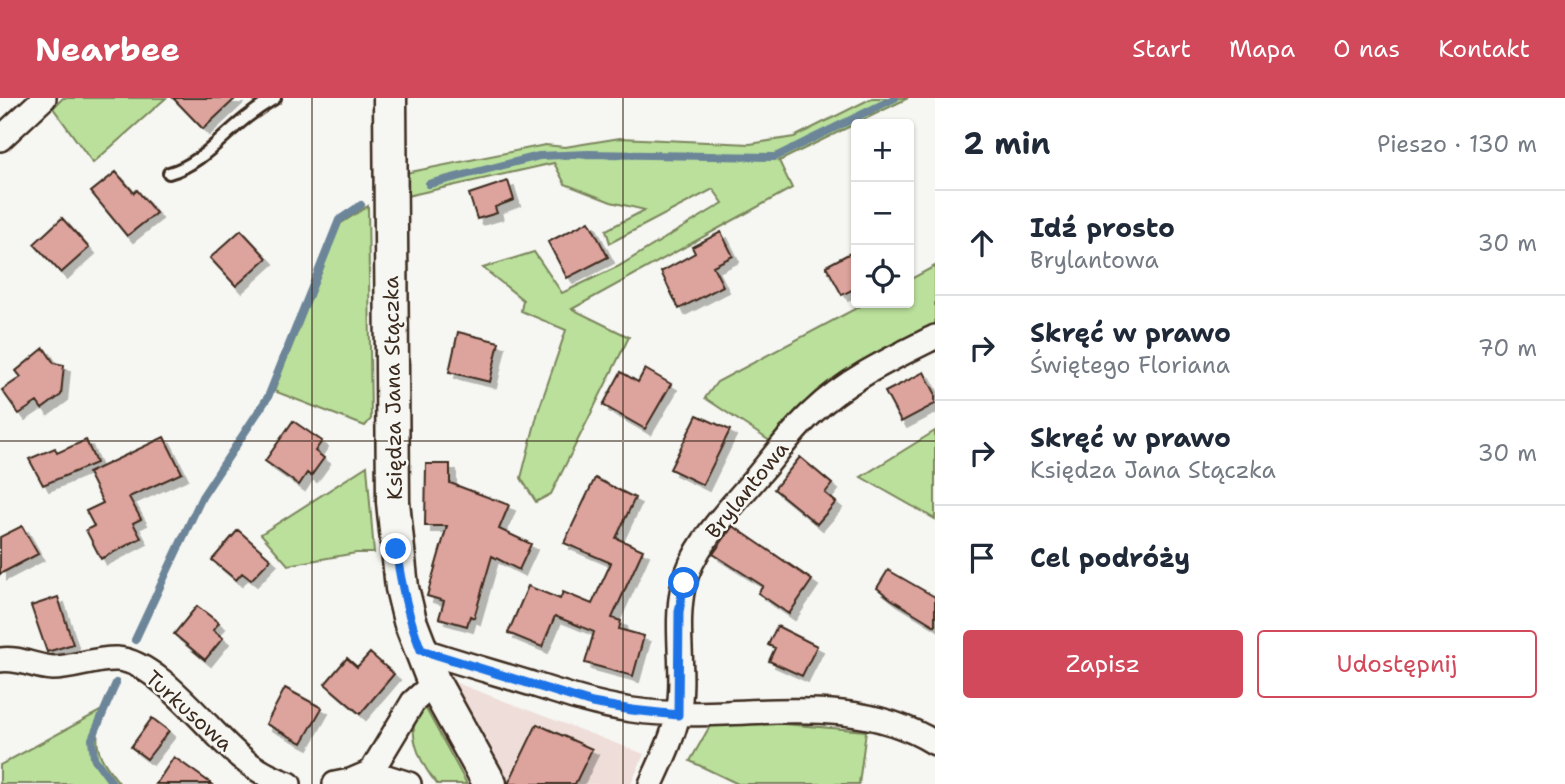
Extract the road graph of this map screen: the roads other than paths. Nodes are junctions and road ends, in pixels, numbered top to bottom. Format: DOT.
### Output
graph roads {
  1 [pos="44,98"];
  2 [pos="275,98"];
  3 [pos="390,98"];
  4 [pos="0,139"];
  5 [pos="169,173"];
  6 [pos="935,337"];
  7 [pos="421,650"];
  8 [pos="0,660"];
  9 [pos="434,683"];
  10 [pos="678,715"];
  11 [pos="935,743"];
  12 [pos="371,772"];
  13 [pos="289,784"];
  14 [pos="335,784"];
  15 [pos="409,784"];
  16 [pos="490,784"];
  17 [pos="651,784"];
  1 -- 4 [label="street"];
  2 -- 5 [label="lane"];
  3 -- 7 [label="street, Księdza Jana Stączka"];
  6 -- 10 [label="street, Brylantowa"];
  7 -- 9 [label="street, Księdza Jana Stączka"];
  7 -- 10 [label="street"];
  8 -- 13 [label="street, Turkusowa"];
  9 -- 12 [label="street"];
  9 -- 16 [label="street, Księdza Jana Stączka"];
  10 -- 11 [label="street"];
  10 -- 17 [label="street"];
  12 -- 14 [label="street"];
  12 -- 15 [label="street"];
}
